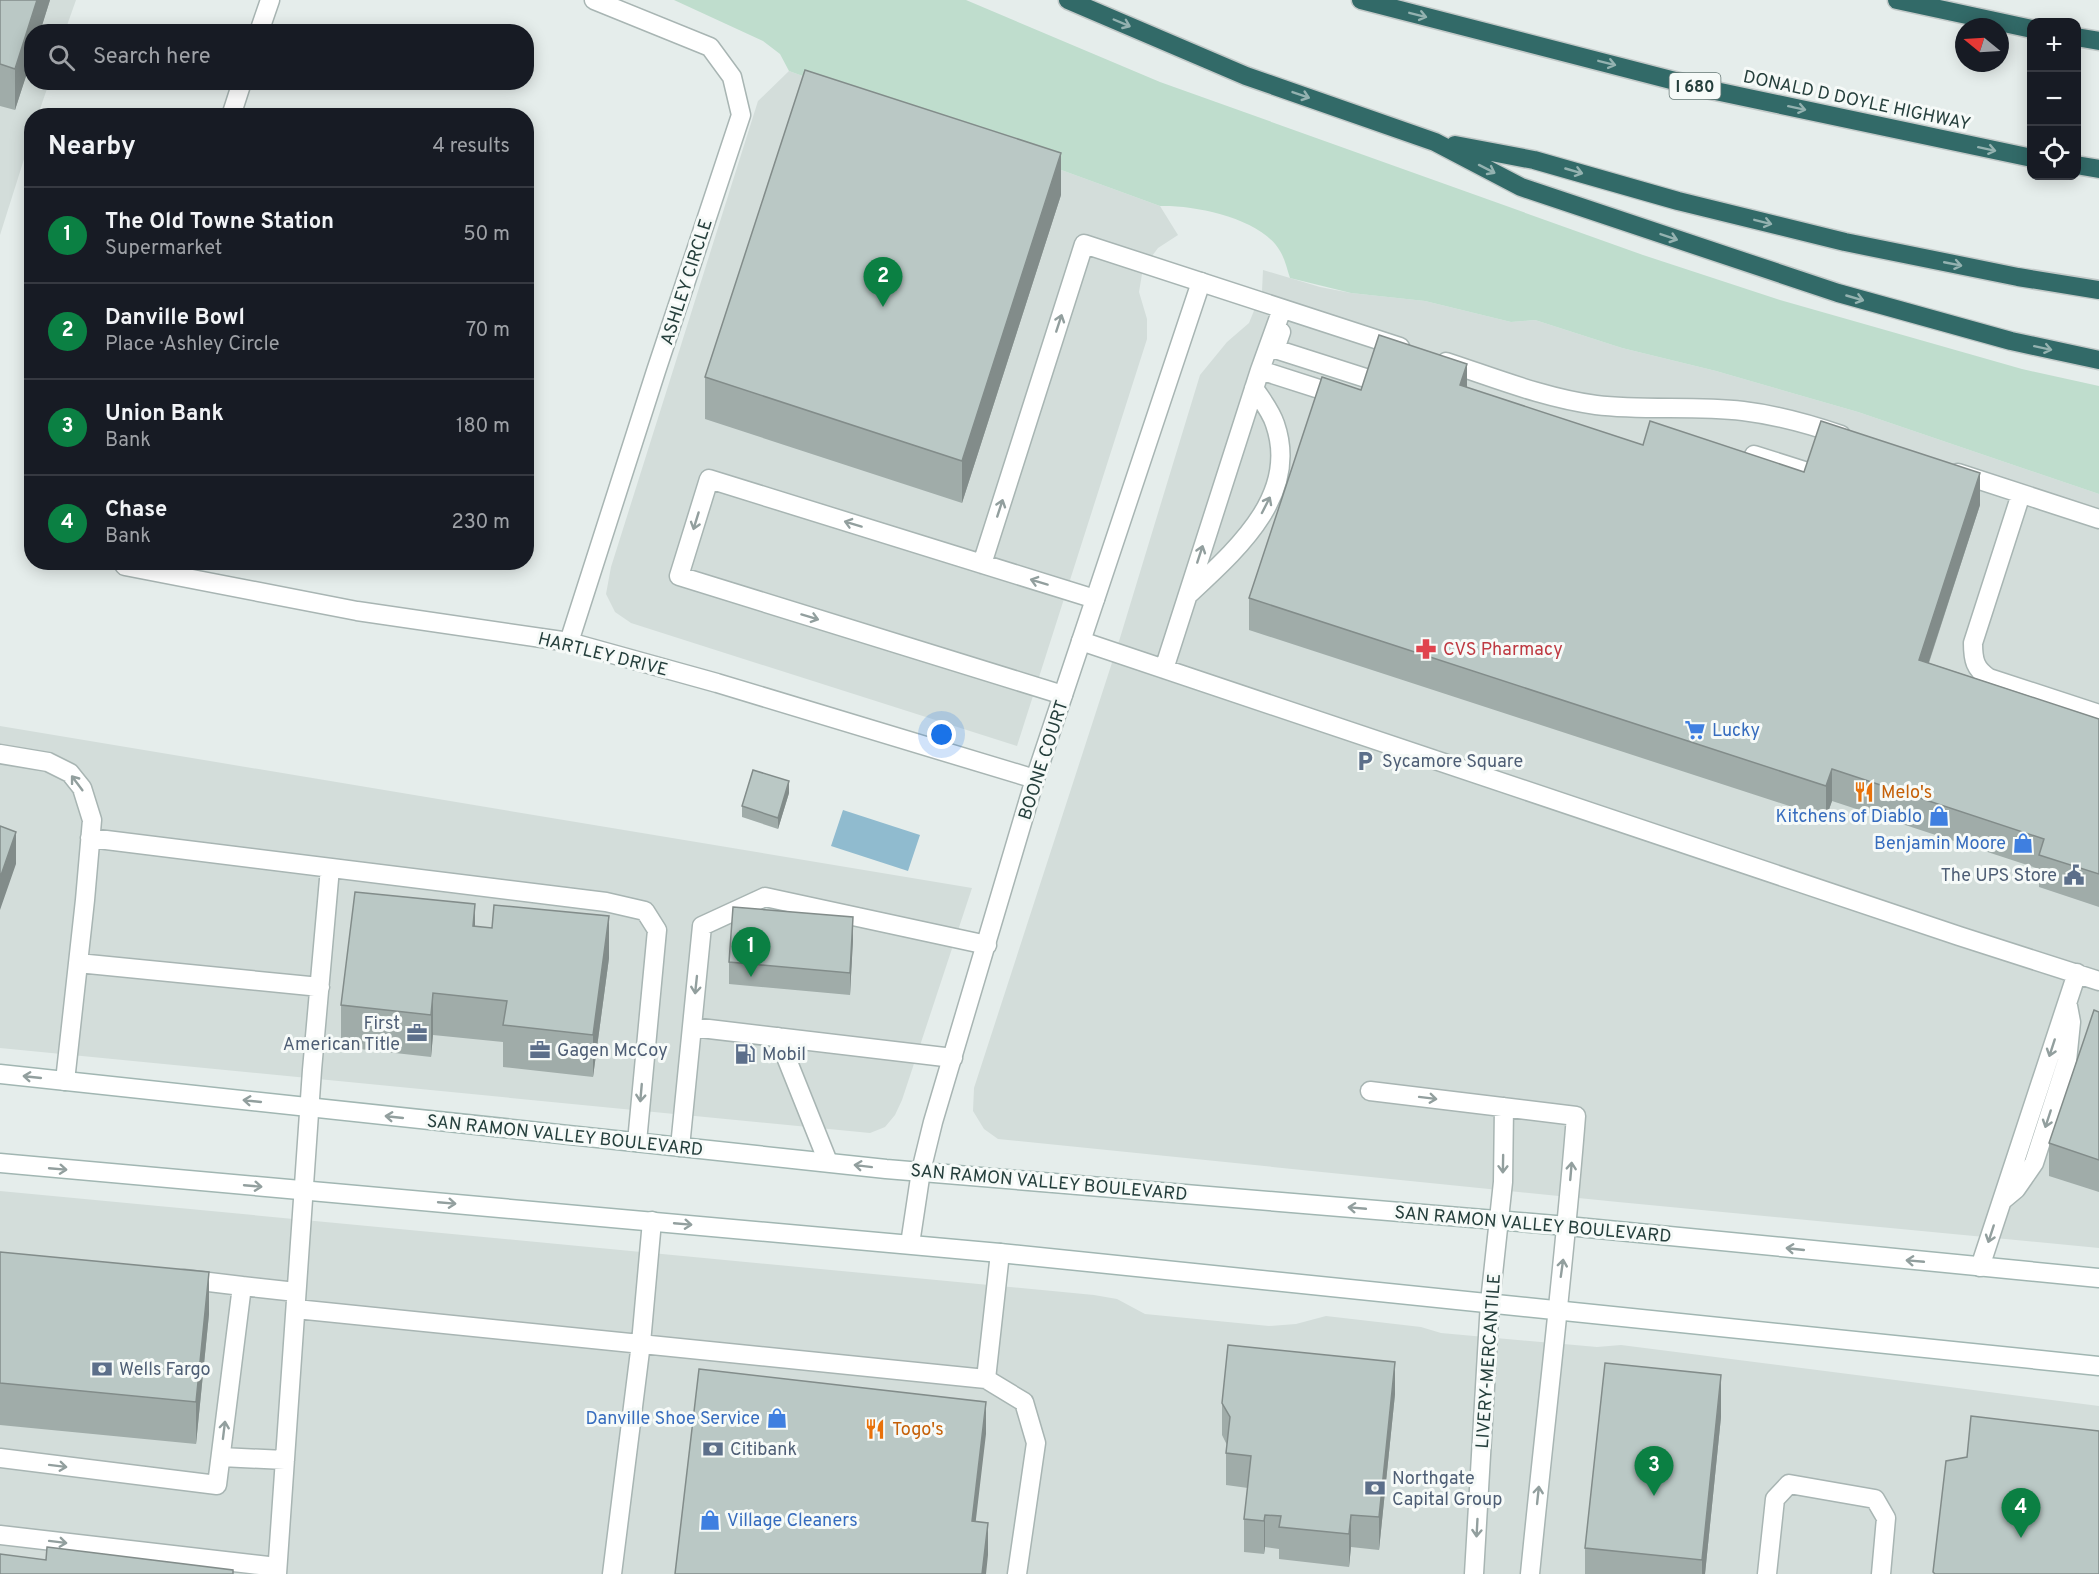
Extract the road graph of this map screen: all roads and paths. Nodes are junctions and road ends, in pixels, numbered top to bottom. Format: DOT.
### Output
graph roads {
  1 [pos="270,0"];
  2 [pos="594,0"];
  3 [pos="1068,0"];
  4 [pos="1361,0"];
  5 [pos="1898,0"];
  6 [pos="262,24"];
  7 [pos="2027,28"];
  8 [pos="2081,39"];
  9 [pos="2099,41"];
  10 [pos="239,90"];
  11 [pos="234,108"];
  12 [pos="1435,142"];
  13 [pos="2027,157"];
  14 [pos="2081,166"];
  15 [pos="2099,169"];
  16 [pos="1201,282"];
  17 [pos="2099,290"];
  18 [pos="1285,309"];
  19 [pos="2099,360"];
  20 [pos="1260,370"];
  21 [pos="1375,381"];
  22 [pos="1254,388"];
  23 [pos="1356,400"];
  24 [pos="1595,405"];
  25 [pos="1661,426"];
  26 [pos="1857,440"];
  27 [pos="1737,450"];
  28 [pos="1945,469"];
  29 [pos="1814,474"];
  30 [pos="2021,494"];
  31 [pos="2099,519"];
  32 [pos="982,564"];
  33 [pos="153,570"];
  34 [pos="1187,596"];
  35 [pos="1095,599"];
  36 [pos="1081,641"];
  37 [pos="569,642"];
  38 [pos="1164,669"];
  39 [pos="1063,695"];
  40 [pos="2099,714"];
  41 [pos="0,754"];
  42 [pos="1035,779"];
  43 [pos="90,838"];
  44 [pos="330,868"];
  45 [pos="987,945"];
  46 [pos="78,963"];
  47 [pos="2077,973"];
  48 [pos="2099,981"];
  49 [pos="320,987"];
  50 [pos="692,1027"];
  51 [pos="778,1037"];
  52 [pos="953,1058"];
  53 [pos="0,1074"];
  54 [pos="65,1081"];
  55 [pos="1370,1091"];
  56 [pos="1504,1107"];
  57 [pos="310,1108"];
  58 [pos="637,1142"];
  59 [pos="680,1147"];
  60 [pos="828,1162"];
  61 [pos="0,1163"];
  62 [pos="921,1171"];
  63 [pos="304,1190"];
  64 [pos="1499,1220"];
  65 [pos="651,1221"];
  66 [pos="1567,1226"];
  67 [pos="910,1244"];
  68 [pos="1000,1252"];
  69 [pos="1980,1267"];
  70 [pos="161,1276"];
  71 [pos="2099,1278"];
  72 [pos="242,1286"];
  73 [pos="296,1301"];
  74 [pos="1490,1302"];
  75 [pos="1556,1309"];
  76 [pos="641,1343"];
  77 [pos="2099,1366"];
  78 [pos="986,1379"];
  79 [pos="221,1456"];
  80 [pos="0,1458"];
  81 [pos="285,1460"];
  82 [pos="0,1535"];
  83 [pos="277,1571"];
  84 [pos="612,1574"];
  85 [pos="1017,1574"];
  86 [pos="1474,1574"];
  87 [pos="1530,1574"];
  88 [pos="1767,1574"];
  89 [pos="1881,1574"];
  1 -- 6 [label="main road"];
  2 -- 37 [label="main road, ASHLEY CIRCLE"];
  3 -- 12 [label="highway, one-way"];
  4 -- 13 [label="highway, DONALD D DOYLE HIGHWAY / I 680, one-way"];
  5 -- 7 [label="highway"];
  8 -- 9 [label="highway"];
  10 -- 11 [label="main road"];
  12 -- 17 [label="highway, one-way"];
  12 -- 19 [label="highway, one-way"];
  14 -- 15 [label="highway"];
  16 -- 18 [label="main road"];
  32 -- 16 [label="main road, one-way"];
  16 -- 35 [label="main road, BOONE COURT"];
  18 -- 20 [label="main road"];
  18 -- 21 [label="main road"];
  18 -- 24 [label="main road"];
  20 -- 22 [label="main road"];
  20 -- 23 [label="main road"];
  34 -- 22 [label="main road, one-way"];
  34 -- 22 [label="main road, one-way"];
  24 -- 25 [label="main road"];
  24 -- 26 [label="main road"];
  27 -- 29 [label="main road"];
  28 -- 30 [label="main road"];
  30 -- 31 [label="main road"];
  30 -- 40 [label="main road"];
  35 -- 32 [label="main road, one-way"];
  32 -- 39 [label="main road, one-way"];
  33 -- 37 [label="main road, HARTLEY DRIVE"];
  34 -- 38 [label="main road"];
  35 -- 36 [label="main road, BOONE COURT"];
  36 -- 38 [label="main road"];
  36 -- 39 [label="main road, BOONE COURT"];
  37 -- 42 [label="main road, HARTLEY DRIVE"];
  38 -- 47 [label="main road"];
  39 -- 42 [label="main road, BOONE COURT"];
  43 -- 41 [label="main road, one-way"];
  42 -- 45 [label="main road, BOONE COURT"];
  43 -- 44 [label="main road"];
  43 -- 46 [label="main road"];
  44 -- 49 [label="main road"];
  44 -- 58 [label="main road, one-way"];
  45 -- 50 [label="main road, one-way"];
  45 -- 52 [label="main road, BOONE COURT"];
  46 -- 49 [label="main road"];
  46 -- 54 [label="main road"];
  47 -- 48 [label="main road"];
  47 -- 69 [label="main road, one-way"];
  49 -- 57 [label="main road"];
  50 -- 51 [label="main road"];
  50 -- 59 [label="main road"];
  51 -- 52 [label="main road"];
  51 -- 60 [label="main road"];
  52 -- 62 [label="main road, BOONE COURT"];
  54 -- 53 [label="main road, SAN RAMON VALLEY BOULEVARD, one-way"];
  57 -- 54 [label="main road, SAN RAMON VALLEY BOULEVARD, one-way"];
  55 -- 56 [label="main road, one-way"];
  56 -- 64 [label="main road, one-way"];
  66 -- 56 [label="main road, one-way"];
  58 -- 57 [label="main road, SAN RAMON VALLEY BOULEVARD, one-way"];
  57 -- 63 [label="main road"];
  58 -- 59 [label="main road, SAN RAMON VALLEY BOULEVARD"];
  59 -- 60 [label="main road, SAN RAMON VALLEY BOULEVARD"];
  62 -- 60 [label="main road, SAN RAMON VALLEY BOULEVARD, one-way"];
  61 -- 63 [label="main road, one-way"];
  64 -- 62 [label="main road, SAN RAMON VALLEY BOULEVARD, one-way"];
  62 -- 67 [label="main road, BOONE COURT"];
  63 -- 65 [label="main road, one-way"];
  63 -- 73 [label="main road"];
  64 -- 66 [label="main road, SAN RAMON VALLEY BOULEVARD"];
  64 -- 74 [label="main road, LIVERY-MERCANTILE"];
  65 -- 67 [label="main road, one-way"];
  65 -- 76 [label="main road"];
  69 -- 66 [label="main road, SAN RAMON VALLEY BOULEVARD, one-way"];
  75 -- 66 [label="main road, one-way"];
  67 -- 68 [label="main road"];
  68 -- 74 [label="main road"];
  68 -- 78 [label="main road"];
  69 -- 71 [label="main road, SAN RAMON VALLEY BOULEVARD"];
  70 -- 72 [label="main road"];
  72 -- 73 [label="main road"];
  79 -- 72 [label="main road, one-way"];
  73 -- 76 [label="main road"];
  73 -- 81 [label="main road"];
  74 -- 75 [label="main road"];
  74 -- 86 [label="main road, LIVERY-MERCANTILE, one-way"];
  75 -- 77 [label="main road"];
  87 -- 75 [label="main road, one-way"];
  76 -- 78 [label="main road"];
  76 -- 84 [label="main road"];
  78 -- 85 [label="main road"];
  80 -- 79 [label="main road, one-way"];
  79 -- 81 [label="main road"];
  81 -- 83 [label="main road"];
  82 -- 83 [label="main road, one-way"];
  88 -- 89 [label="main road"];
}
